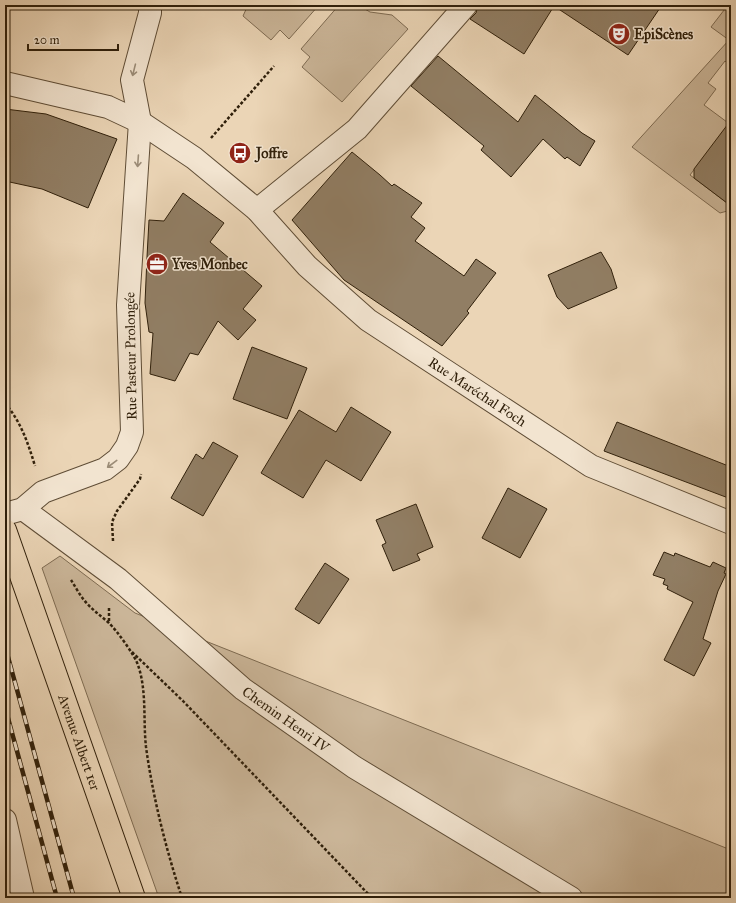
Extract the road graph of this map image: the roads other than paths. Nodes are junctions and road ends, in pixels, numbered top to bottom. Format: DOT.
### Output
graph roads {
  1 [pos="150,5"];
  2 [pos="466,5"];
  3 [pos="5,84"];
  4 [pos="140,122"];
  5 [pos="257,210"];
  6 [pos="14,512"];
  7 [pos="731,523"];
  8 [pos="5,530"];
  9 [pos="5,820"];
  10 [pos="23,898"];
  11 [pos="134,898"];
  12 [pos="571,898"];
  1 -- 4 [label="street, Rue Pasteur Prolongée, one-way"];
  2 -- 5 [label="street"];
  3 -- 4 [label="street, Rue Maréchal Foch"];
  4 -- 5 [label="street, Rue Maréchal Foch"];
  4 -- 6 [label="street, Rue Pasteur Prolongée, one-way"];
  5 -- 7 [label="street, Rue Maréchal Foch"];
  6 -- 12 [label="street, Chemin Henri IV"];
  8 -- 11 [label="main road, Avenue Albert 1er"];
  9 -- 10 [label="street"];
}
